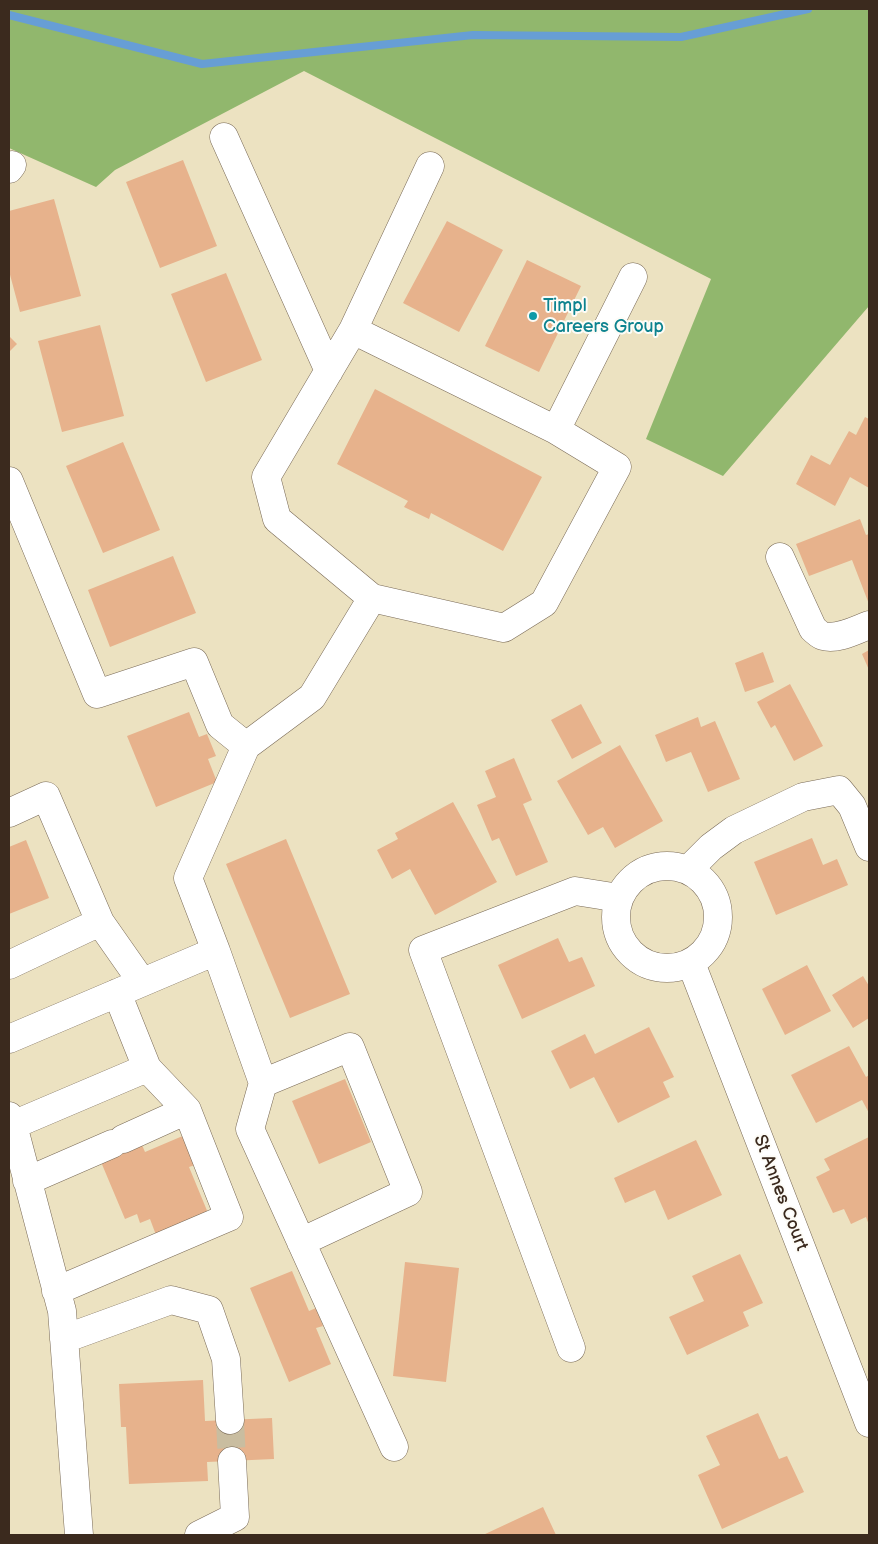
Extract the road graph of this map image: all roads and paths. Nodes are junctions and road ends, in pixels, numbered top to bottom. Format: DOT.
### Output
graph roads {
  1 [pos="224,137"];
  2 [pos="430,166"];
  3 [pos="634,277"];
  4 [pos="353,330"];
  5 [pos="328,371"];
  6 [pos="556,430"];
  7 [pos="9,481"];
  8 [pos="780,557"];
  9 [pos="372,598"];
  10 [pos="869,625"];
  11 [pos="246,746"];
  12 [pos="9,812"];
  13 [pos="869,847"];
  14 [pos="688,870"];
  15 [pos="619,898"];
  16 [pos="100,922"];
  17 [pos="216,951"];
  18 [pos="691,963"];
  19 [pos="9,965"];
  20 [pos="142,982"];
  21 [pos="118,993"];
  22 [pos="9,1039"];
  23 [pos="147,1068"];
  24 [pos="263,1083"];
  25 [pos="187,1110"];
  26 [pos="11,1120"];
  27 [pos="28,1181"];
  28 [pos="301,1242"];
  29 [pos="56,1290"];
  30 [pos="64,1339"];
  31 [pos="571,1348"];
  32 [pos="230,1420"];
  33 [pos="869,1422"];
  34 [pos="394,1447"];
  35 [pos="232,1461"];
  36 [pos="79,1535"];
  37 [pos="199,1535"];
  1 -- 5 [label="street"];
  2 -- 4 [label="street"];
  3 -- 6 [label="street"];
  4 -- 5 [label="street"];
  4 -- 6 [label="street"];
  5 -- 9 [label="street"];
  6 -- 9 [label="street"];
  7 -- 11 [label="street"];
  8 -- 10 [label="street"];
  9 -- 11 [label="street"];
  11 -- 17 [label="street"];
  12 -- 16 [label="street"];
  13 -- 14 [label="street"];
  14 -- 15 [label="street"];
  14 -- 18 [label="street"];
  15 -- 18 [label="street"];
  15 -- 31 [label="street"];
  16 -- 19 [label="street"];
  16 -- 20 [label="street"];
  17 -- 20 [label="street"];
  17 -- 24 [label="street"];
  18 -- 33 [label="street, St Annes Court"];
  20 -- 21 [label="street"];
  21 -- 22 [label="street"];
  21 -- 23 [label="street"];
  23 -- 25 [label="street"];
  23 -- 26 [label="street"];
  24 -- 28 [label="street"];
  24 -- 28 [label="street"];
  25 -- 27 [label="street"];
  25 -- 29 [label="street"];
  26 -- 27 [label="street"];
  27 -- 29 [label="street"];
  28 -- 34 [label="street"];
  29 -- 30 [label="street"];
  30 -- 32 [label="street"];
  30 -- 36 [label="street"];
  35 -- 37 [label="street"];
}
